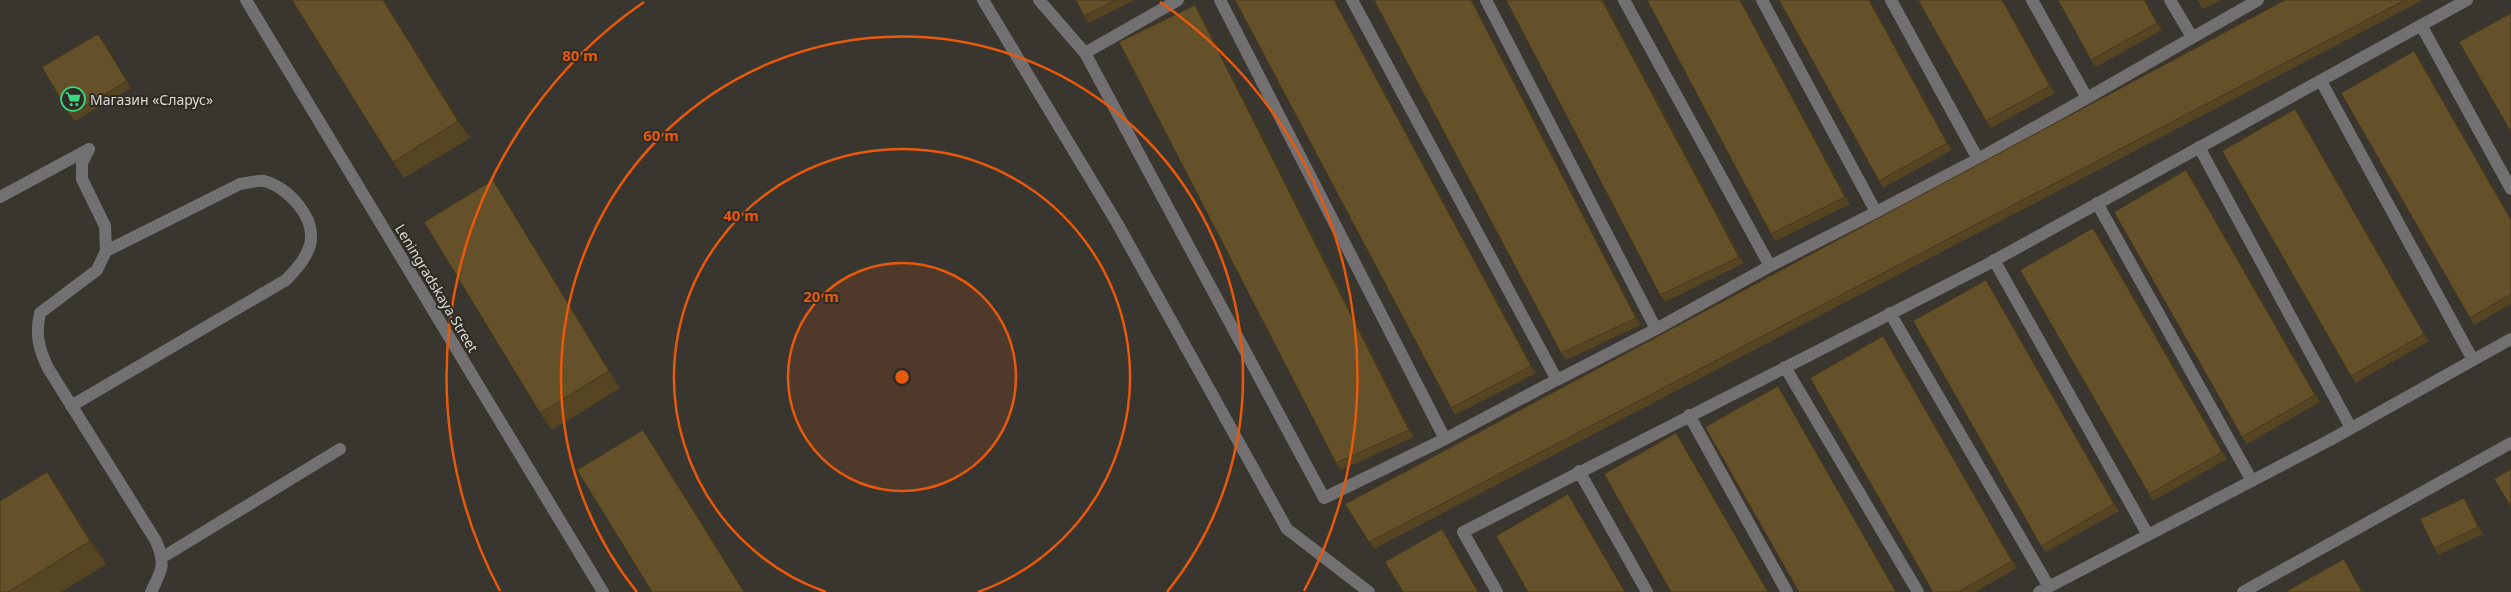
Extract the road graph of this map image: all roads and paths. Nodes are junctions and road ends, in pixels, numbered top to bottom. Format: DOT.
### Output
graph roads {
  1 [pos="246,0"];
  2 [pos="983,0"];
  3 [pos="1039,0"];
  4 [pos="1178,0"];
  5 [pos="1220,0"];
  6 [pos="1352,0"];
  7 [pos="1486,0"];
  8 [pos="1624,0"];
  9 [pos="1762,0"];
  10 [pos="1891,0"];
  11 [pos="2032,0"];
  12 [pos="2170,0"];
  13 [pos="2258,0"];
  14 [pos="2467,0"];
  15 [pos="2421,26"];
  16 [pos="2192,37"];
  17 [pos="1085,53"];
  18 [pos="2320,81"];
  19 [pos="2087,98"];
  20 [pos="2200,147"];
  21 [pos="1978,159"];
  22 [pos="2511,189"];
  23 [pos="0,197"];
  24 [pos="2098,203"];
  25 [pos="1876,212"];
  26 [pos="106,251"];
  27 [pos="1994,260"];
  28 [pos="1770,266"];
  29 [pos="1890,313"];
  30 [pos="1656,329"];
  31 [pos="2511,339"];
  32 [pos="2473,360"];
  33 [pos="1785,367"];
  34 [pos="1562,377"];
  35 [pos="72,406"];
  36 [pos="1689,416"];
  37 [pos="2351,428"];
  38 [pos="1445,439"];
  39 [pos="2511,443"];
  40 [pos="340,450"];
  41 [pos="1579,471"];
  42 [pos="2252,481"];
  43 [pos="2148,535"];
  44 [pos="163,557"];
  45 [pos="2044,589"];
  46 [pos="151,592"];
  47 [pos="604,592"];
  48 [pos="1369,592"];
  49 [pos="1497,592"];
  50 [pos="1647,592"];
  51 [pos="1786,592"];
  52 [pos="1918,592"];
  53 [pos="2243,592"];
  1 -- 47 [label="street, Leningradskaya Street"];
  2 -- 48 [label="street"];
  3 -- 17 [label="street"];
  4 -- 17 [label="street"];
  5 -- 38 [label="street"];
  6 -- 34 [label="street"];
  7 -- 30 [label="street"];
  8 -- 28 [label="street"];
  9 -- 25 [label="street"];
  10 -- 21 [label="street"];
  11 -- 19 [label="street"];
  12 -- 16 [label="street"];
  13 -- 16 [label="street"];
  14 -- 15 [label="street"];
  15 -- 18 [label="street"];
  15 -- 22 [label="street"];
  16 -- 19 [label="street"];
  17 -- 38 [label="street"];
  18 -- 20 [label="street"];
  18 -- 32 [label="street"];
  19 -- 21 [label="street"];
  20 -- 24 [label="street"];
  20 -- 37 [label="street"];
  21 -- 25 [label="street"];
  23 -- 26 [label="street"];
  24 -- 27 [label="street"];
  24 -- 42 [label="street"];
  25 -- 28 [label="street"];
  26 -- 35 [label="street"];
  26 -- 35 [label="street"];
  27 -- 29 [label="street"];
  27 -- 43 [label="street"];
  28 -- 30 [label="street"];
  29 -- 33 [label="street"];
  29 -- 45 [label="street"];
  30 -- 34 [label="street"];
  31 -- 32 [label="street"];
  32 -- 37 [label="street"];
  33 -- 36 [label="street"];
  33 -- 52 [label="street"];
  34 -- 38 [label="street"];
  35 -- 44 [label="street"];
  36 -- 41 [label="street"];
  36 -- 51 [label="street"];
  37 -- 42 [label="street"];
  39 -- 53 [label="street"];
  40 -- 44 [label="street"];
  41 -- 49 [label="street"];
  41 -- 50 [label="street"];
  42 -- 43 [label="street"];
  43 -- 45 [label="street"];
  44 -- 46 [label="street"];
}
